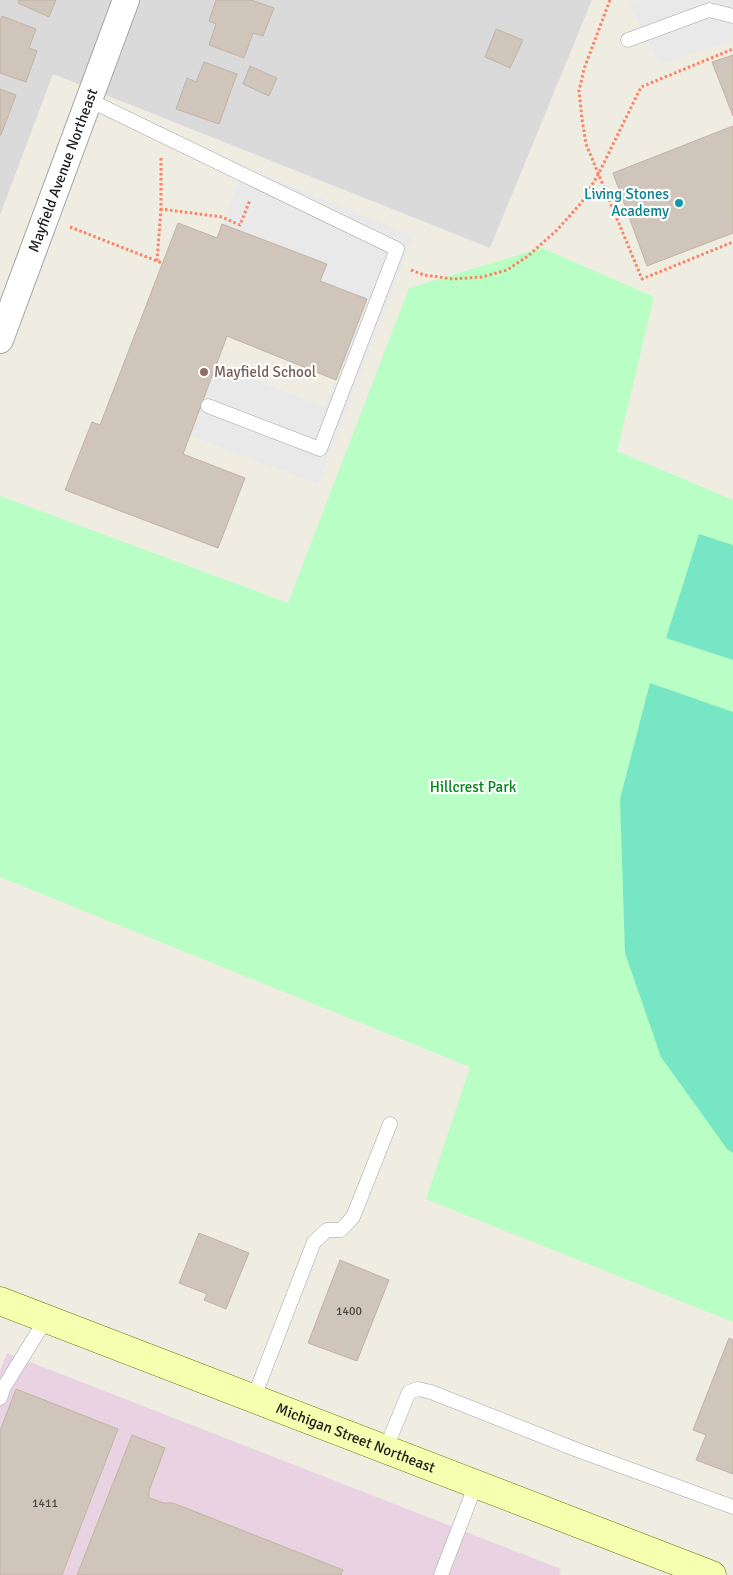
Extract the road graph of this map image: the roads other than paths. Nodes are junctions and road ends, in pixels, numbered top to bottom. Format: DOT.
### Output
graph roads {
  1 [pos="126,0"];
  2 [pos="733,16"];
  3 [pos="628,40"];
  4 [pos="89,100"];
  5 [pos="0,340"];
  6 [pos="208,406"];
  7 [pos="390,1124"];
  8 [pos="0,1301"];
  9 [pos="46,1319"];
  10 [pos="254,1397"];
  11 [pos="0,1398"];
  12 [pos="386,1448"];
  13 [pos="476,1484"];
  14 [pos="733,1508"];
  15 [pos="697,1572"];
  16 [pos="441,1575"];
  1 -- 4 [label="street, Mayfield Avenue Northeast"];
  2 -- 3 [label="lane"];
  4 -- 5 [label="street, Mayfield Avenue Northeast"];
  4 -- 6 [label="lane"];
  7 -- 10 [label="lane"];
  8 -- 9 [label="main road, Michigan Street Northeast"];
  9 -- 10 [label="main road, Michigan Street Northeast"];
  9 -- 11 [label="lane"];
  10 -- 12 [label="main road, Michigan Street Northeast"];
  12 -- 13 [label="main road, Michigan Street Northeast"];
  12 -- 14 [label="lane"];
  13 -- 15 [label="main road, Michigan Street Northeast"];
  13 -- 16 [label="lane"];
}
